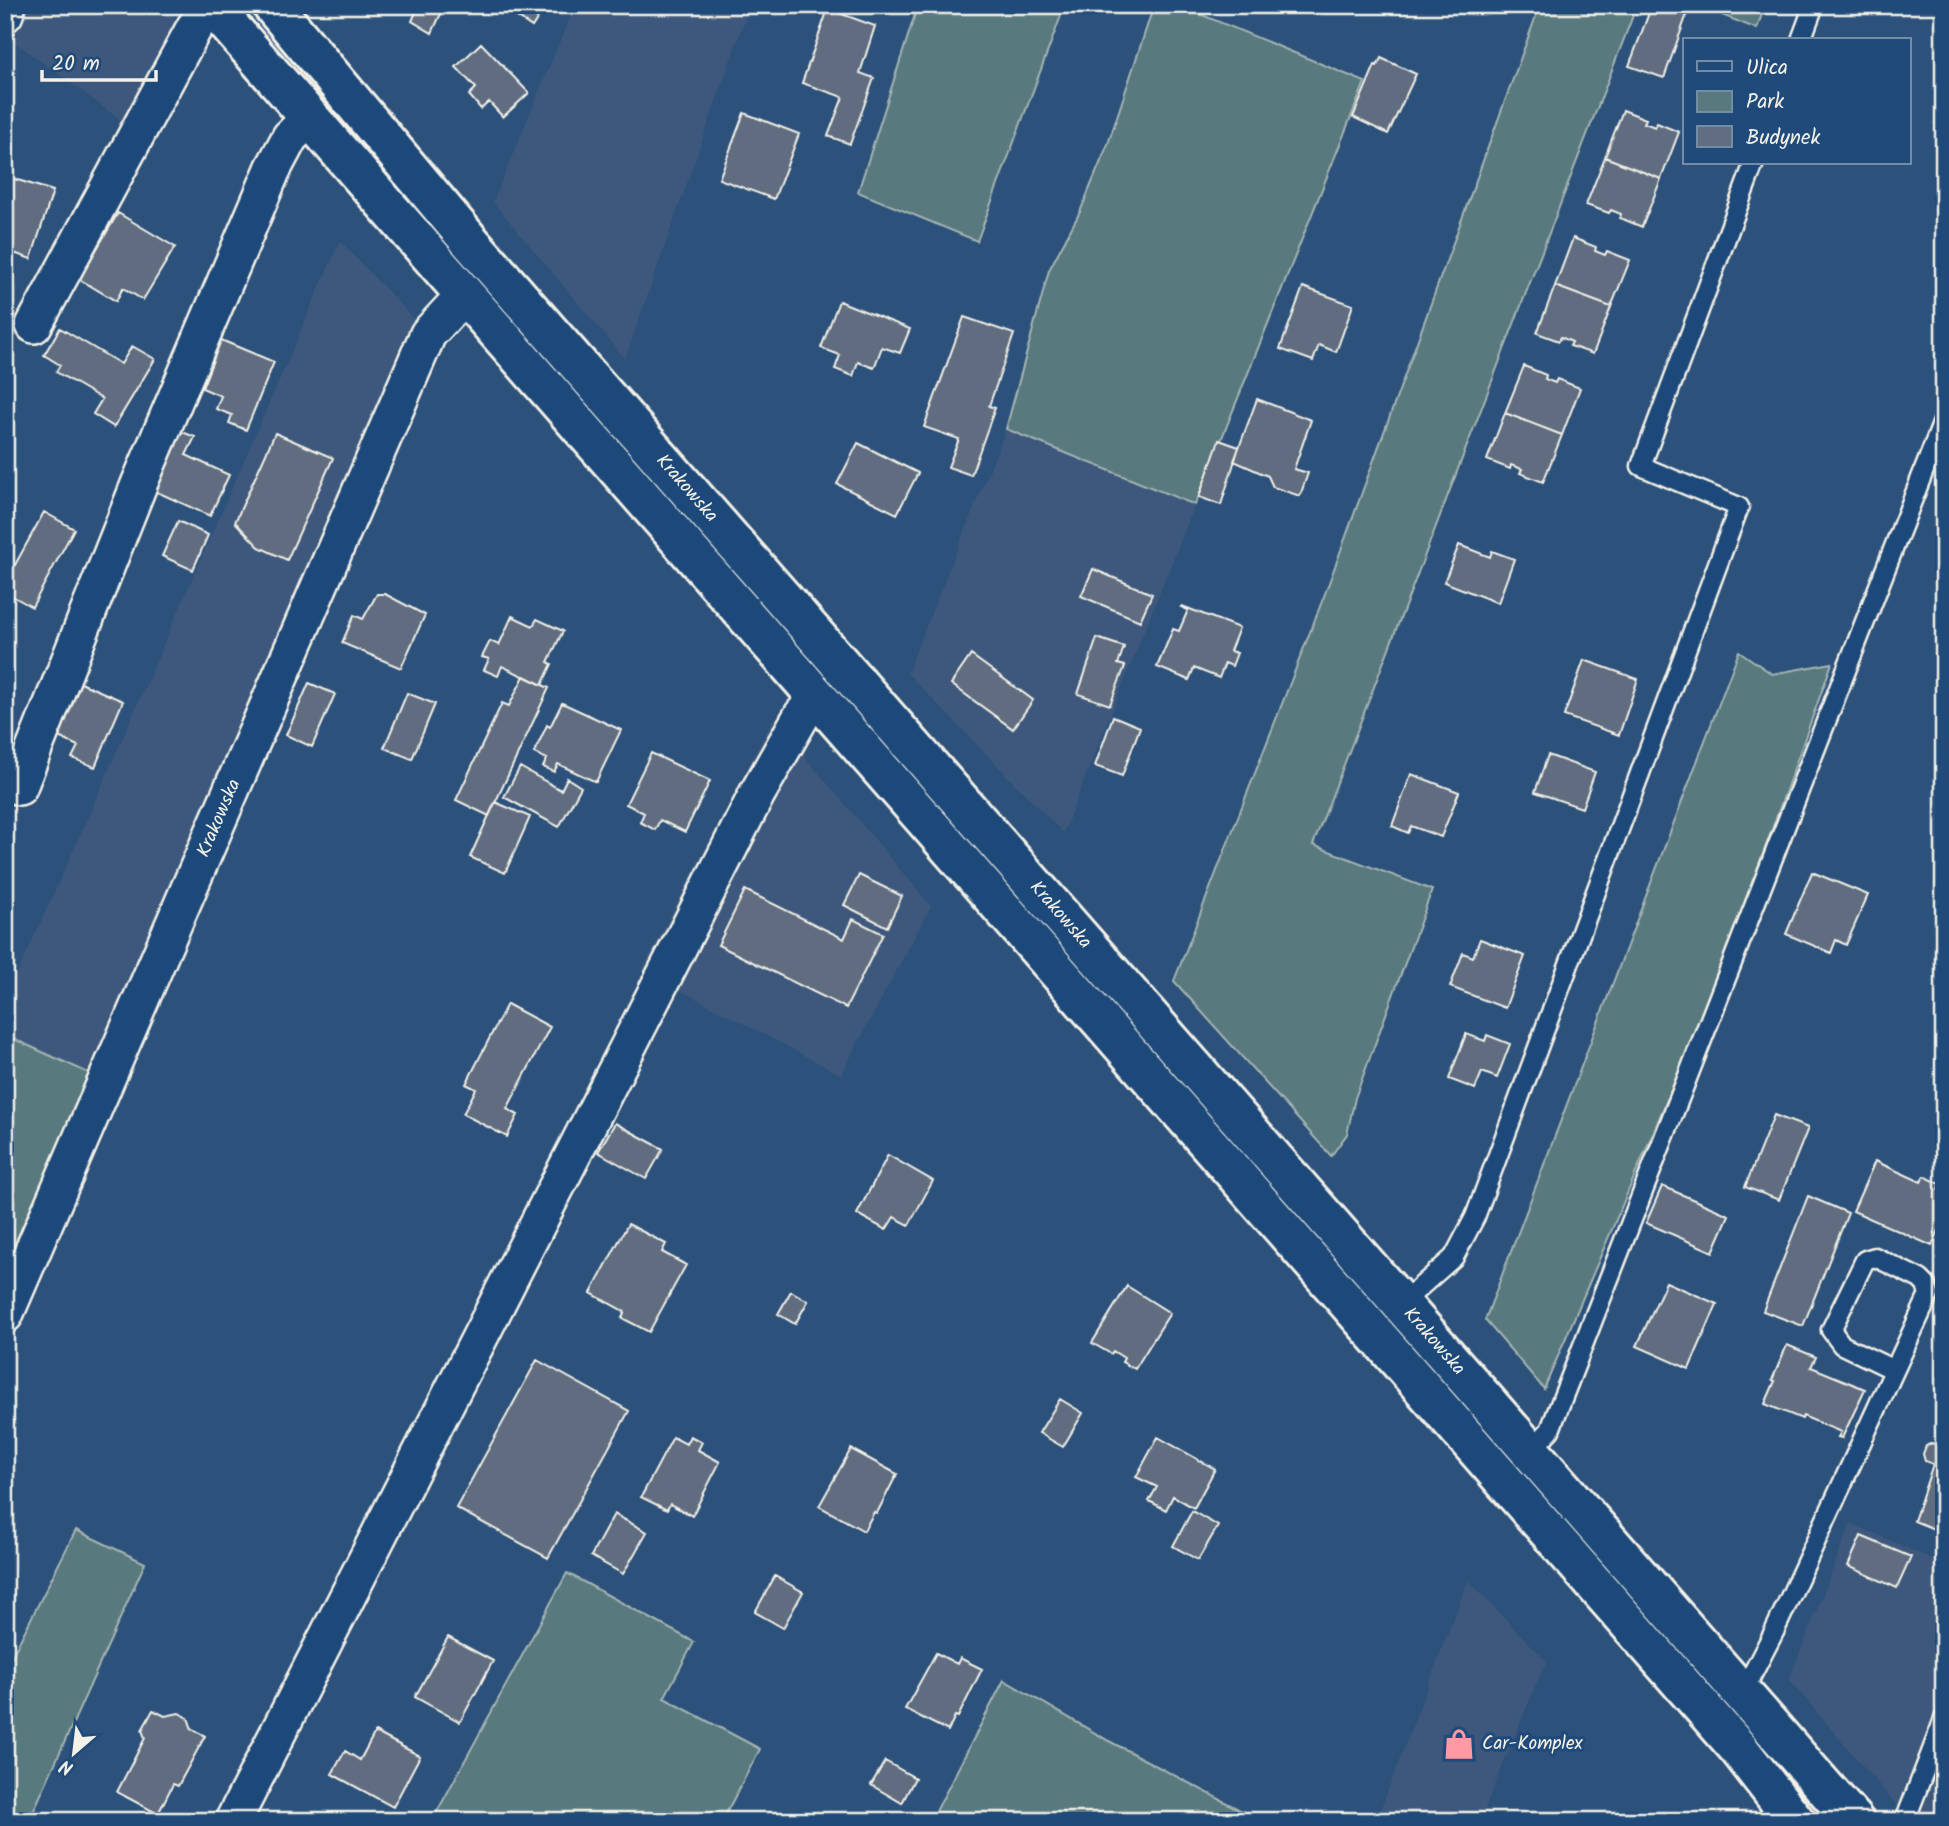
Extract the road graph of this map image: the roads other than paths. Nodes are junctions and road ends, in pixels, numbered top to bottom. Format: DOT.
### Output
graph roads {
  1 [pos="8,5"];
  2 [pos="211,5"];
  3 [pos="272,5"];
  4 [pos="1814,5"];
  5 [pos="5,15"];
  6 [pos="1802,38"];
  7 [pos="310,118"];
  8 [pos="1755,164"];
  9 [pos="465,294"];
  10 [pos="34,325"];
  11 [pos="1944,419"];
  12 [pos="818,697"];
  13 [pos="19,788"];
  14 [pos="1402,1303"];
  15 [pos="5,1315"];
  16 [pos="1894,1370"];
  17 [pos="1531,1451"];
  18 [pos="1742,1692"];
  19 [pos="1944,1719"];
  20 [pos="233,1821"];
  21 [pos="1795,1821"];
  22 [pos="1854,1821"];
  23 [pos="1905,1821"];
  1 -- 5 [label="street"];
  2 -- 7 [label="main road, Krakowska"];
  2 -- 10 [label="street"];
  3 -- 14 [label="main road, Krakowska"];
  4 -- 6 [label="lane"];
  7 -- 9 [label="main road, Krakowska"];
  7 -- 13 [label="street"];
  8 -- 14 [label="lane"];
  9 -- 12 [label="main road, Krakowska"];
  9 -- 15 [label="street, Krakowska"];
  11 -- 17 [label="lane"];
  12 -- 20 [label="street"];
  12 -- 21 [label="main road, Krakowska"];
  14 -- 17 [label="main road, Krakowska"];
  16 -- 16 [label="lane"];
  16 -- 18 [label="lane"];
  17 -- 18 [label="main road, Krakowska"];
  18 -- 22 [label="main road, Krakowska"];
  19 -- 23 [label="lane"];
}
